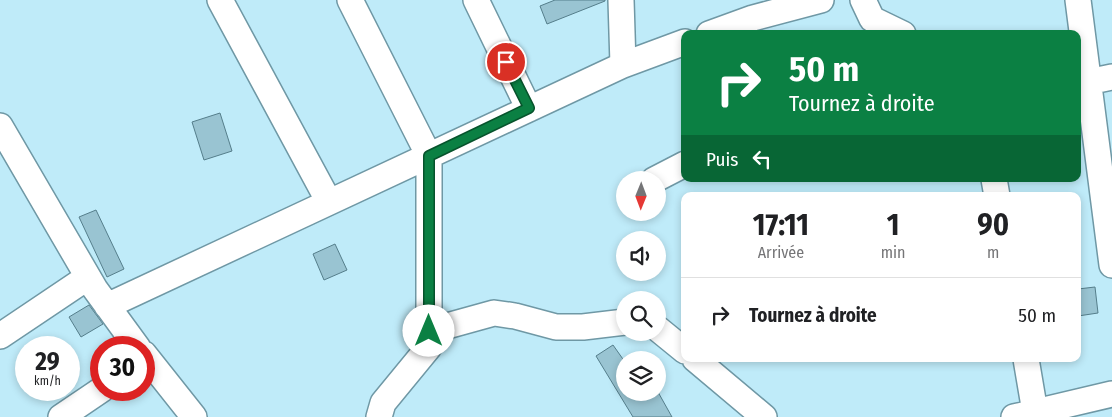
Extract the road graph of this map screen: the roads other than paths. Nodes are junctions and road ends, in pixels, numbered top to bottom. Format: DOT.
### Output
graph roads {
  1 [pos="220,0"];
  2 [pos="350,0"];
  3 [pos="476,0"];
  4 [pos="621,0"];
  5 [pos="821,0"];
  6 [pos="863,0"];
  7 [pos="1078,0"];
  8 [pos="720,30"];
  9 [pos="894,30"];
  10 [pos="681,43"];
  11 [pos="623,65"];
  12 [pos="1100,79"];
  13 [pos="529,108"];
  14 [pos="0,126"];
  15 [pos="429,156"];
  16 [pos="681,166"];
  17 [pos="666,174"];
  18 [pos="328,202"];
  19 [pos="1112,265"];
  20 [pos="88,277"];
  21 [pos="107,306"];
  22 [pos="616,323"];
  23 [pos="429,331"];
  24 [pos="0,336"];
  25 [pos="129,336"];
  26 [pos="666,336"];
  27 [pos="681,348"];
  28 [pos="699,362"];
  29 [pos="1026,362"];
  30 [pos="155,370"];
  31 [pos="1112,394"];
  32 [pos="90,398"];
  33 [pos="1024,415"];
  34 [pos="62,417"];
  35 [pos="194,417"];
  36 [pos="378,417"];
  37 [pos="764,417"];
  1 -- 18 [label="street"];
  2 -- 15 [label="street"];
  3 -- 13 [label="street"];
  4 -- 11 [label="street"];
  5 -- 8 [label="street"];
  6 -- 9 [label="street"];
  7 -- 12 [label="street"];
  10 -- 11 [label="street"];
  11 -- 13 [label="street"];
  12 -- 19 [label="street"];
  13 -- 15 [label="street"];
  14 -- 20 [label="street"];
  15 -- 18 [label="street"];
  15 -- 23 [label="street"];
  16 -- 17 [label="street"];
  18 -- 21 [label="street"];
  20 -- 21 [label="street"];
  20 -- 24 [label="street"];
  21 -- 25 [label="street"];
  22 -- 23 [label="street"];
  23 -- 36 [label="street"];
  26 -- 27 [label="street"];
  28 -- 37 [label="street"];
  29 -- 33 [label="street"];
  30 -- 35 [label="street"];
  31 -- 33 [label="street"];
  32 -- 34 [label="street"];
}
